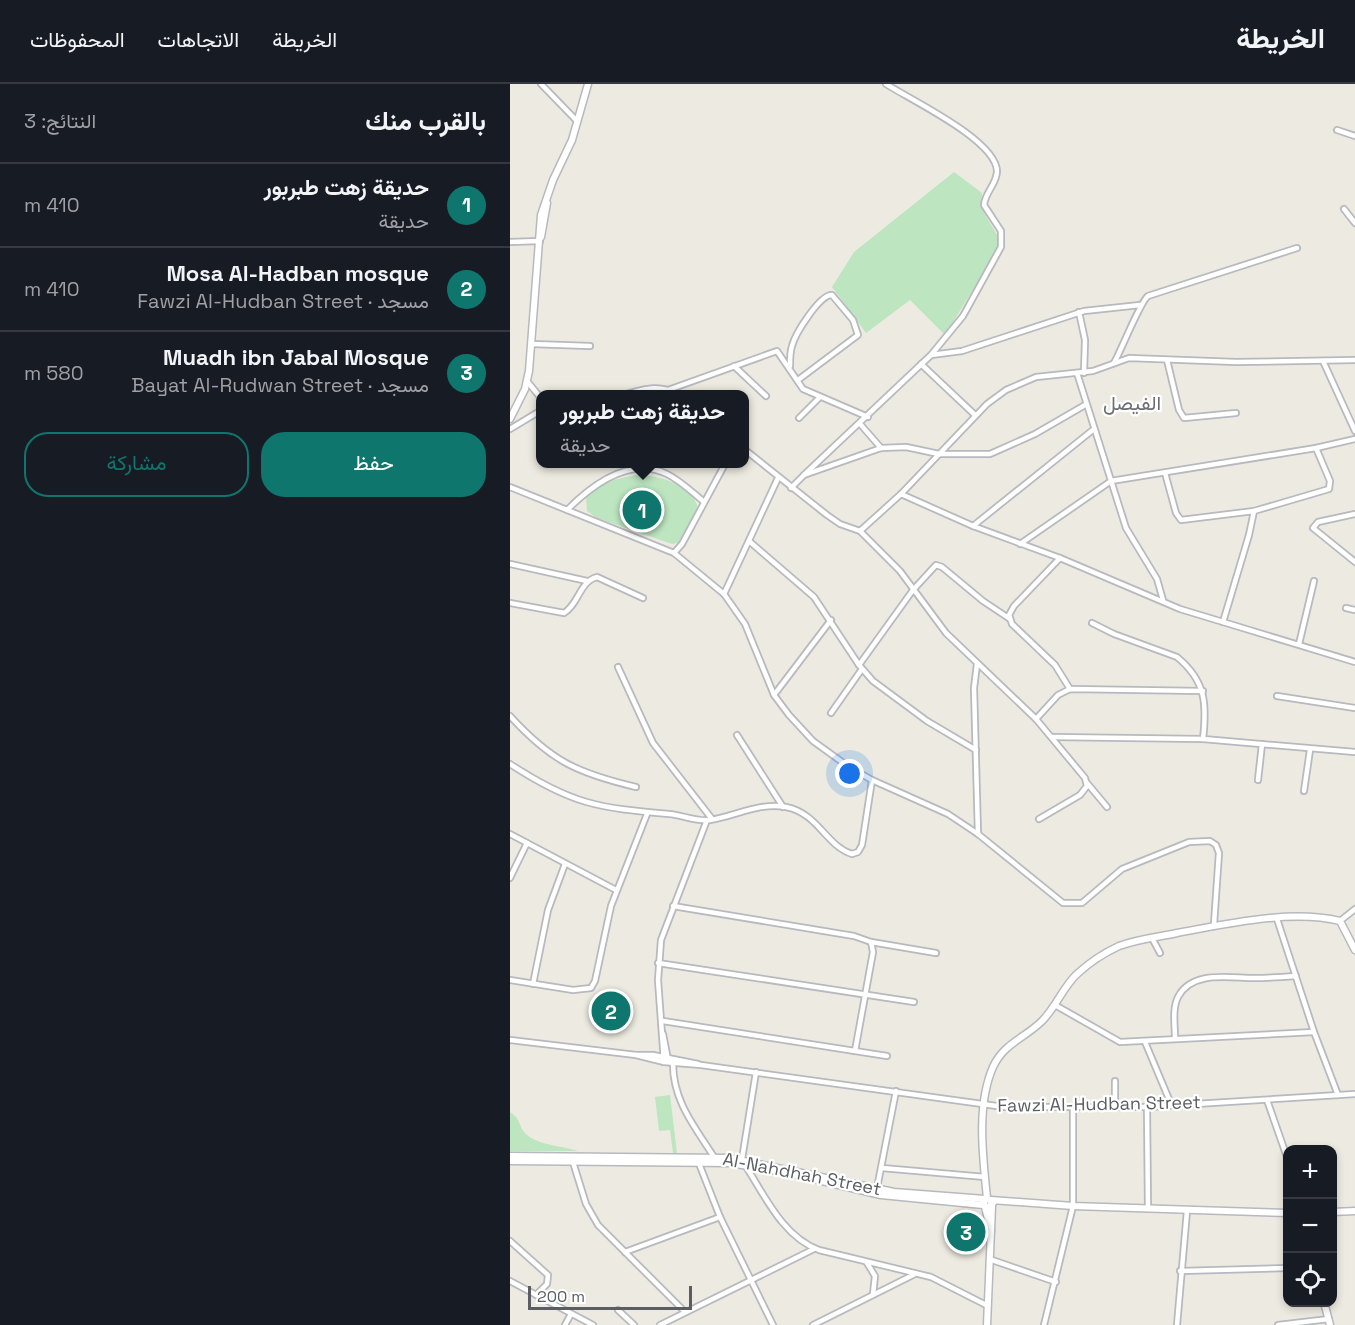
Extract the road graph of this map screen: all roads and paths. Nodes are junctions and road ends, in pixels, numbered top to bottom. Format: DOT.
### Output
graph roads {
  1 [pos="541,84"];
  2 [pos="588,84"];
  3 [pos="886,84"];
  4 [pos="577,121"];
  5 [pos="1337,130"];
  6 [pos="1355,136"];
  7 [pos="1344,209"];
  8 [pos="1355,223"];
  9 [pos="540,240"];
  10 [pos="510,242"];
  11 [pos="1297,248"];
  12 [pos="1140,305"];
  13 [pos="1078,312"];
  14 [pos="532,344"];
  15 [pos="590,346"];
  16 [pos="931,355"];
  17 [pos="1167,360"];
  18 [pos="1355,360"];
  19 [pos="1323,361"];
  20 [pos="1114,363"];
  21 [pos="921,364"];
  22 [pos="735,366"];
  23 [pos="789,366"];
  24 [pos="1077,373"];
  25 [pos="1084,373"];
  26 [pos="798,380"];
  27 [pos="527,381"];
  28 [pos="640,390"];
  29 [pos="668,390"];
  30 [pos="536,392"];
  31 [pos="766,396"];
  32 [pos="820,397"];
  33 [pos="1085,405"];
  34 [pos="536,413"];
  35 [pos="1236,413"];
  36 [pos="511,416"];
  37 [pos="975,416"];
  38 [pos="868,417"];
  39 [pos="799,418"];
  40 [pos="1353,424"];
  41 [pos="861,425"];
  42 [pos="510,429"];
  43 [pos="1094,429"];
  44 [pos="1355,431"];
  45 [pos="1355,439"];
  46 [pos="880,448"];
  47 [pos="1316,448"];
  48 [pos="749,453"];
  49 [pos="939,454"];
  50 [pos="723,468"];
  51 [pos="1165,473"];
  52 [pos="804,476"];
  53 [pos="778,478"];
  54 [pos="1111,481"];
  55 [pos="510,488"];
  56 [pos="791,488"];
  57 [pos="901,494"];
  58 [pos="704,502"];
  59 [pos="567,510"];
  60 [pos="1254,511"];
  61 [pos="1355,514"];
  62 [pos="973,526"];
  63 [pos="860,531"];
  64 [pos="749,542"];
  65 [pos="1020,544"];
  66 [pos="674,553"];
  67 [pos="1060,558"];
  68 [pos="1355,562"];
  69 [pos="510,564"];
  70 [pos="587,581"];
  71 [pos="1314,581"];
  72 [pos="913,590"];
  73 [pos="724,594"];
  74 [pos="643,598"];
  75 [pos="1163,600"];
  76 [pos="510,603"];
  77 [pos="1346,608"];
  78 [pos="1355,610"];
  79 [pos="1010,619"];
  80 [pos="831,620"];
  81 [pos="1092,622"];
  82 [pos="1223,622"];
  83 [pos="1299,644"];
  84 [pos="1355,662"];
  85 [pos="977,664"];
  86 [pos="618,667"];
  87 [pos="861,667"];
  88 [pos="1070,689"];
  89 [pos="1203,692"];
  90 [pos="774,695"];
  91 [pos="1277,696"];
  92 [pos="1355,708"];
  93 [pos="831,713"];
  94 [pos="510,716"];
  95 [pos="1036,719"];
  96 [pos="737,735"];
  97 [pos="1053,737"];
  98 [pos="1203,739"];
  99 [pos="1262,744"];
  100 [pos="976,750"];
  101 [pos="1310,750"];
  102 [pos="1355,752"];
  103 [pos="510,764"];
  104 [pos="872,780"];
  105 [pos="1258,780"];
  106 [pos="1087,783"];
  107 [pos="636,787"];
  108 [pos="1304,791"];
  109 [pos="783,807"];
  110 [pos="1107,807"];
  111 [pos="647,814"];
  112 [pos="1039,819"];
  113 [pos="709,820"];
  114 [pos="510,834"];
  115 [pos="978,834"];
  116 [pos="527,843"];
  117 [pos="565,864"];
  118 [pos="510,878"];
  119 [pos="616,890"];
  120 [pos="673,906"];
  121 [pos="1355,909"];
  122 [pos="1277,919"];
  123 [pos="1340,921"];
  124 [pos="1214,924"];
  125 [pos="1152,938"];
  126 [pos="871,942"];
  127 [pos="1355,950"];
  128 [pos="936,953"];
  129 [pos="1160,953"];
  130 [pos="658,963"];
  131 [pos="1296,976"];
  132 [pos="510,980"];
  133 [pos="533,984"];
  134 [pos="865,995"];
  135 [pos="914,1002"];
  136 [pos="1055,1005"];
  137 [pos="663,1021"];
  138 [pos="1314,1032"];
  139 [pos="663,1034"];
  140 [pos="1174,1038"];
  141 [pos="510,1040"];
  142 [pos="1145,1042"];
  143 [pos="661,1046"];
  144 [pos="855,1051"];
  145 [pos="636,1055"];
  146 [pos="653,1055"];
  147 [pos="887,1056"];
  148 [pos="667,1061"];
  149 [pos="756,1072"];
  150 [pos="1115,1080"];
  151 [pos="896,1091"];
  152 [pos="1355,1094"];
  153 [pos="1338,1095"];
  154 [pos="1267,1100"];
  155 [pos="1171,1104"];
  156 [pos="984,1106"];
  157 [pos="1147,1107"];
  158 [pos="1073,1108"];
  159 [pos="1115,1108"];
  160 [pos="1283,1148"];
  161 [pos="510,1156"];
  162 [pos="714,1156"];
  163 [pos="572,1160"];
  164 [pos="510,1161"];
  165 [pos="698,1161"];
  166 [pos="744,1162"];
  167 [pos="882,1168"];
  168 [pos="985,1177"];
  169 [pos="878,1188"];
  170 [pos="988,1203"];
  171 [pos="1072,1206"];
  172 [pos="1148,1209"];
  173 [pos="1187,1210"];
  174 [pos="1355,1211"];
  175 [pos="1337,1212"];
  176 [pos="1283,1213"];
  177 [pos="720,1217"];
  178 [pos="510,1241"];
  179 [pos="814,1249"];
  180 [pos="626,1252"];
  181 [pos="992,1260"];
  182 [pos="867,1263"];
  183 [pos="1283,1268"];
  184 [pos="1180,1271"];
  185 [pos="917,1274"];
  186 [pos="510,1281"];
  187 [pos="751,1281"];
  188 [pos="1056,1282"];
  189 [pos="873,1294"];
  190 [pos="536,1295"];
  191 [pos="989,1307"];
  192 [pos="1325,1307"];
  193 [pos="618,1310"];
  194 [pos="685,1312"];
  195 [pos="571,1314"];
  196 [pos="1329,1322"];
  197 [pos="565,1325"];
  198 [pos="592,1325"];
  199 [pos="634,1325"];
  200 [pos="660,1325"];
  201 [pos="773,1325"];
  202 [pos="813,1325"];
  203 [pos="987,1325"];
  204 [pos="1044,1325"];
  205 [pos="1177,1325"];
  206 [pos="1278,1325"];
  1 -- 4 [label="street"];
  2 -- 4 [label="street"];
  3 -- 16 [label="street"];
  4 -- 9 [label="street"];
  5 -- 6 [label="street"];
  7 -- 8 [label="street"];
  9 -- 10 [label="street"];
  9 -- 14 [label="street"];
  11 -- 12 [label="street"];
  12 -- 13 [label="street"];
  12 -- 20 [label="street"];
  13 -- 16 [label="street"];
  13 -- 25 [label="street"];
  14 -- 15 [label="street"];
  14 -- 27 [label="street"];
  16 -- 21 [label="street"];
  17 -- 19 [label="street"];
  17 -- 20 [label="street"];
  17 -- 35 [label="street"];
  18 -- 19 [label="street"];
  19 -- 40 [label="street"];
  20 -- 25 [label="street"];
  21 -- 37 [label="street"];
  21 -- 38 [label="street"];
  22 -- 23 [label="street"];
  22 -- 29 [label="street"];
  22 -- 31 [label="street"];
  23 -- 26 [label="street"];
  23 -- 26 [label="street"];
  24 -- 25 [label="street"];
  24 -- 33 [label="street"];
  24 -- 37 [label="street"];
  26 -- 32 [label="street"];
  27 -- 30 [label="street"];
  27 -- 36 [label="street"];
  28 -- 29 [label="street"];
  32 -- 38 [label="street"];
  32 -- 39 [label="street"];
  33 -- 43 [label="street"];
  33 -- 49 [label="street"];
  34 -- 42 [label="street"];
  37 -- 49 [label="street"];
  38 -- 41 [label="street"];
  40 -- 44 [label="street"];
  41 -- 46 [label="street"];
  41 -- 52 [label="street"];
  43 -- 54 [label="street"];
  43 -- 62 [label="street"];
  45 -- 47 [label="street"];
  46 -- 49 [label="street"];
  46 -- 52 [label="street"];
  47 -- 51 [label="street"];
  47 -- 60 [label="street"];
  48 -- 53 [label="street"];
  49 -- 57 [label="street"];
  50 -- 58 [label="street"];
  51 -- 54 [label="street"];
  51 -- 60 [label="street"];
  52 -- 56 [label="street"];
  53 -- 56 [label="street"];
  53 -- 64 [label="street"];
  54 -- 65 [label="street"];
  54 -- 75 [label="street"];
  55 -- 59 [label="street"];
  56 -- 63 [label="street"];
  57 -- 62 [label="street"];
  57 -- 63 [label="street"];
  58 -- 59 [label="street"];
  58 -- 66 [label="street"];
  59 -- 66 [label="street"];
  60 -- 82 [label="street"];
  61 -- 68 [label="street"];
  62 -- 65 [label="street"];
  63 -- 72 [label="street"];
  64 -- 73 [label="street"];
  64 -- 80 [label="street"];
  65 -- 67 [label="street"];
  66 -- 73 [label="street"];
  67 -- 75 [label="street"];
  67 -- 79 [label="street"];
  69 -- 70 [label="street"];
  70 -- 74 [label="street"];
  70 -- 76 [label="street"];
  71 -- 83 [label="street"];
  72 -- 79 [label="street"];
  72 -- 85 [label="street"];
  72 -- 87 [label="street"];
  73 -- 90 [label="street"];
  75 -- 82 [label="street"];
  77 -- 78 [label="street"];
  79 -- 88 [label="street"];
  80 -- 87 [label="street"];
  80 -- 90 [label="street"];
  81 -- 89 [label="street"];
  82 -- 83 [label="street"];
  83 -- 84 [label="street"];
  85 -- 95 [label="street"];
  85 -- 100 [label="street"];
  86 -- 113 [label="street"];
  87 -- 93 [label="street"];
  87 -- 100 [label="street"];
  88 -- 89 [label="street"];
  88 -- 95 [label="street"];
  89 -- 98 [label="street"];
  90 -- 104 [label="street"];
  91 -- 92 [label="street"];
  94 -- 107 [label="street"];
  95 -- 97 [label="street"];
  96 -- 109 [label="street"];
  97 -- 98 [label="street"];
  97 -- 106 [label="street"];
  98 -- 99 [label="street"];
  99 -- 101 [label="street"];
  99 -- 105 [label="street"];
  100 -- 115 [label="street"];
  101 -- 102 [label="street"];
  101 -- 108 [label="street"];
  103 -- 111 [label="street"];
  104 -- 109 [label="street"];
  104 -- 115 [label="street"];
  106 -- 110 [label="street"];
  106 -- 112 [label="street"];
  109 -- 113 [label="street"];
  111 -- 113 [label="street"];
  111 -- 119 [label="street"];
  113 -- 120 [label="street"];
  114 -- 116 [label="street"];
  115 -- 124 [label="street"];
  116 -- 117 [label="street"];
  116 -- 118 [label="street"];
  117 -- 119 [label="street"];
  117 -- 133 [label="street"];
  119 -- 133 [label="street"];
  120 -- 126 [label="street"];
  120 -- 130 [label="street"];
  121 -- 123 [label="street"];
  122 -- 123 [label="street"];
  122 -- 124 [label="street"];
  122 -- 131 [label="street"];
  123 -- 127 [label="street"];
  124 -- 125 [label="street"];
  125 -- 129 [label="street"];
  125 -- 136 [label="street"];
  126 -- 128 [label="street"];
  126 -- 134 [label="street"];
  130 -- 134 [label="street"];
  130 -- 137 [label="street"];
  131 -- 138 [label="street"];
  131 -- 140 [label="street"];
  132 -- 133 [label="street"];
  134 -- 135 [label="street"];
  134 -- 144 [label="street"];
  136 -- 142 [label="street"];
  136 -- 156 [label="street"];
  137 -- 139 [label="street"];
  137 -- 144 [label="street"];
  138 -- 140 [label="street"];
  138 -- 153 [label="street"];
  139 -- 143 [label="street"];
  139 -- 148 [label="street"];
  140 -- 142 [label="street"];
  141 -- 145 [label="street, Fawzi Al-Hudban Street"];
  142 -- 155 [label="street"];
  143 -- 146 [label="street"];
  143 -- 148 [label="street"];
  144 -- 147 [label="street"];
  145 -- 146 [label="street, Fawzi Al-Hudban Street"];
  145 -- 148 [label="street, Fawzi Al-Hudban Street"];
  146 -- 148 [label="street, Fawzi Al-Hudban Street"];
  148 -- 149 [label="street, Fawzi Al-Hudban Street"];
  148 -- 162 [label="street"];
  149 -- 151 [label="street, Fawzi Al-Hudban Street"];
  149 -- 166 [label="street"];
  150 -- 159 [label="street"];
  151 -- 156 [label="street, Fawzi Al-Hudban Street"];
  151 -- 167 [label="street"];
  152 -- 153 [label="street, Fawzi Al-Hudban Street"];
  153 -- 154 [label="street, Fawzi Al-Hudban Street"];
  154 -- 155 [label="street, Fawzi Al-Hudban Street"];
  154 -- 160 [label="street"];
  155 -- 157 [label="street, Fawzi Al-Hudban Street"];
  156 -- 158 [label="street, Fawzi Al-Hudban Street"];
  156 -- 168 [label="street"];
  157 -- 159 [label="street, Fawzi Al-Hudban Street"];
  157 -- 172 [label="street"];
  158 -- 159 [label="street, Fawzi Al-Hudban Street"];
  158 -- 171 [label="street"];
  161 -- 163 [label="street, Al-Nahdhah Street"];
  162 -- 163 [label="street, Al-Nahdhah Street"];
  162 -- 166 [label="street, Al-Nahdhah Street"];
  163 -- 164 [label="street, Al-Nahdhah Street"];
  163 -- 165 [label="street, Al-Nahdhah Street"];
  163 -- 180 [label="street"];
  165 -- 166 [label="street, Al-Nahdhah Street"];
  165 -- 177 [label="street"];
  166 -- 169 [label="street, Al-Nahdhah Street"];
  166 -- 170 [label="street, Al-Nahdhah Street"];
  166 -- 179 [label="street"];
  167 -- 168 [label="street"];
  167 -- 169 [label="street"];
  168 -- 170 [label="street"];
  169 -- 170 [label="street, Al-Nahdhah Street"];
  170 -- 171 [label="street"];
  170 -- 181 [label="street"];
  171 -- 172 [label="street"];
  171 -- 188 [label="street"];
  172 -- 173 [label="street"];
  173 -- 176 [label="street"];
  173 -- 184 [label="street"];
  174 -- 175 [label="street"];
  177 -- 180 [label="street"];
  177 -- 187 [label="street"];
  178 -- 190 [label="street"];
  179 -- 182 [label="street"];
  179 -- 187 [label="street"];
  180 -- 194 [label="street"];
  181 -- 188 [label="street"];
  181 -- 191 [label="street"];
  182 -- 185 [label="street"];
  182 -- 189 [label="street"];
  183 -- 184 [label="street"];
  184 -- 205 [label="street"];
  185 -- 189 [label="street"];
  185 -- 191 [label="street"];
  186 -- 190 [label="street"];
  187 -- 194 [label="street"];
  187 -- 201 [label="street"];
  188 -- 204 [label="street"];
  189 -- 202 [label="street"];
  190 -- 195 [label="street"];
  191 -- 203 [label="street"];
  192 -- 196 [label="street"];
  193 -- 199 [label="street"];
  194 -- 200 [label="street"];
  195 -- 197 [label="street"];
  195 -- 198 [label="street"];
  196 -- 206 [label="street"];
}
